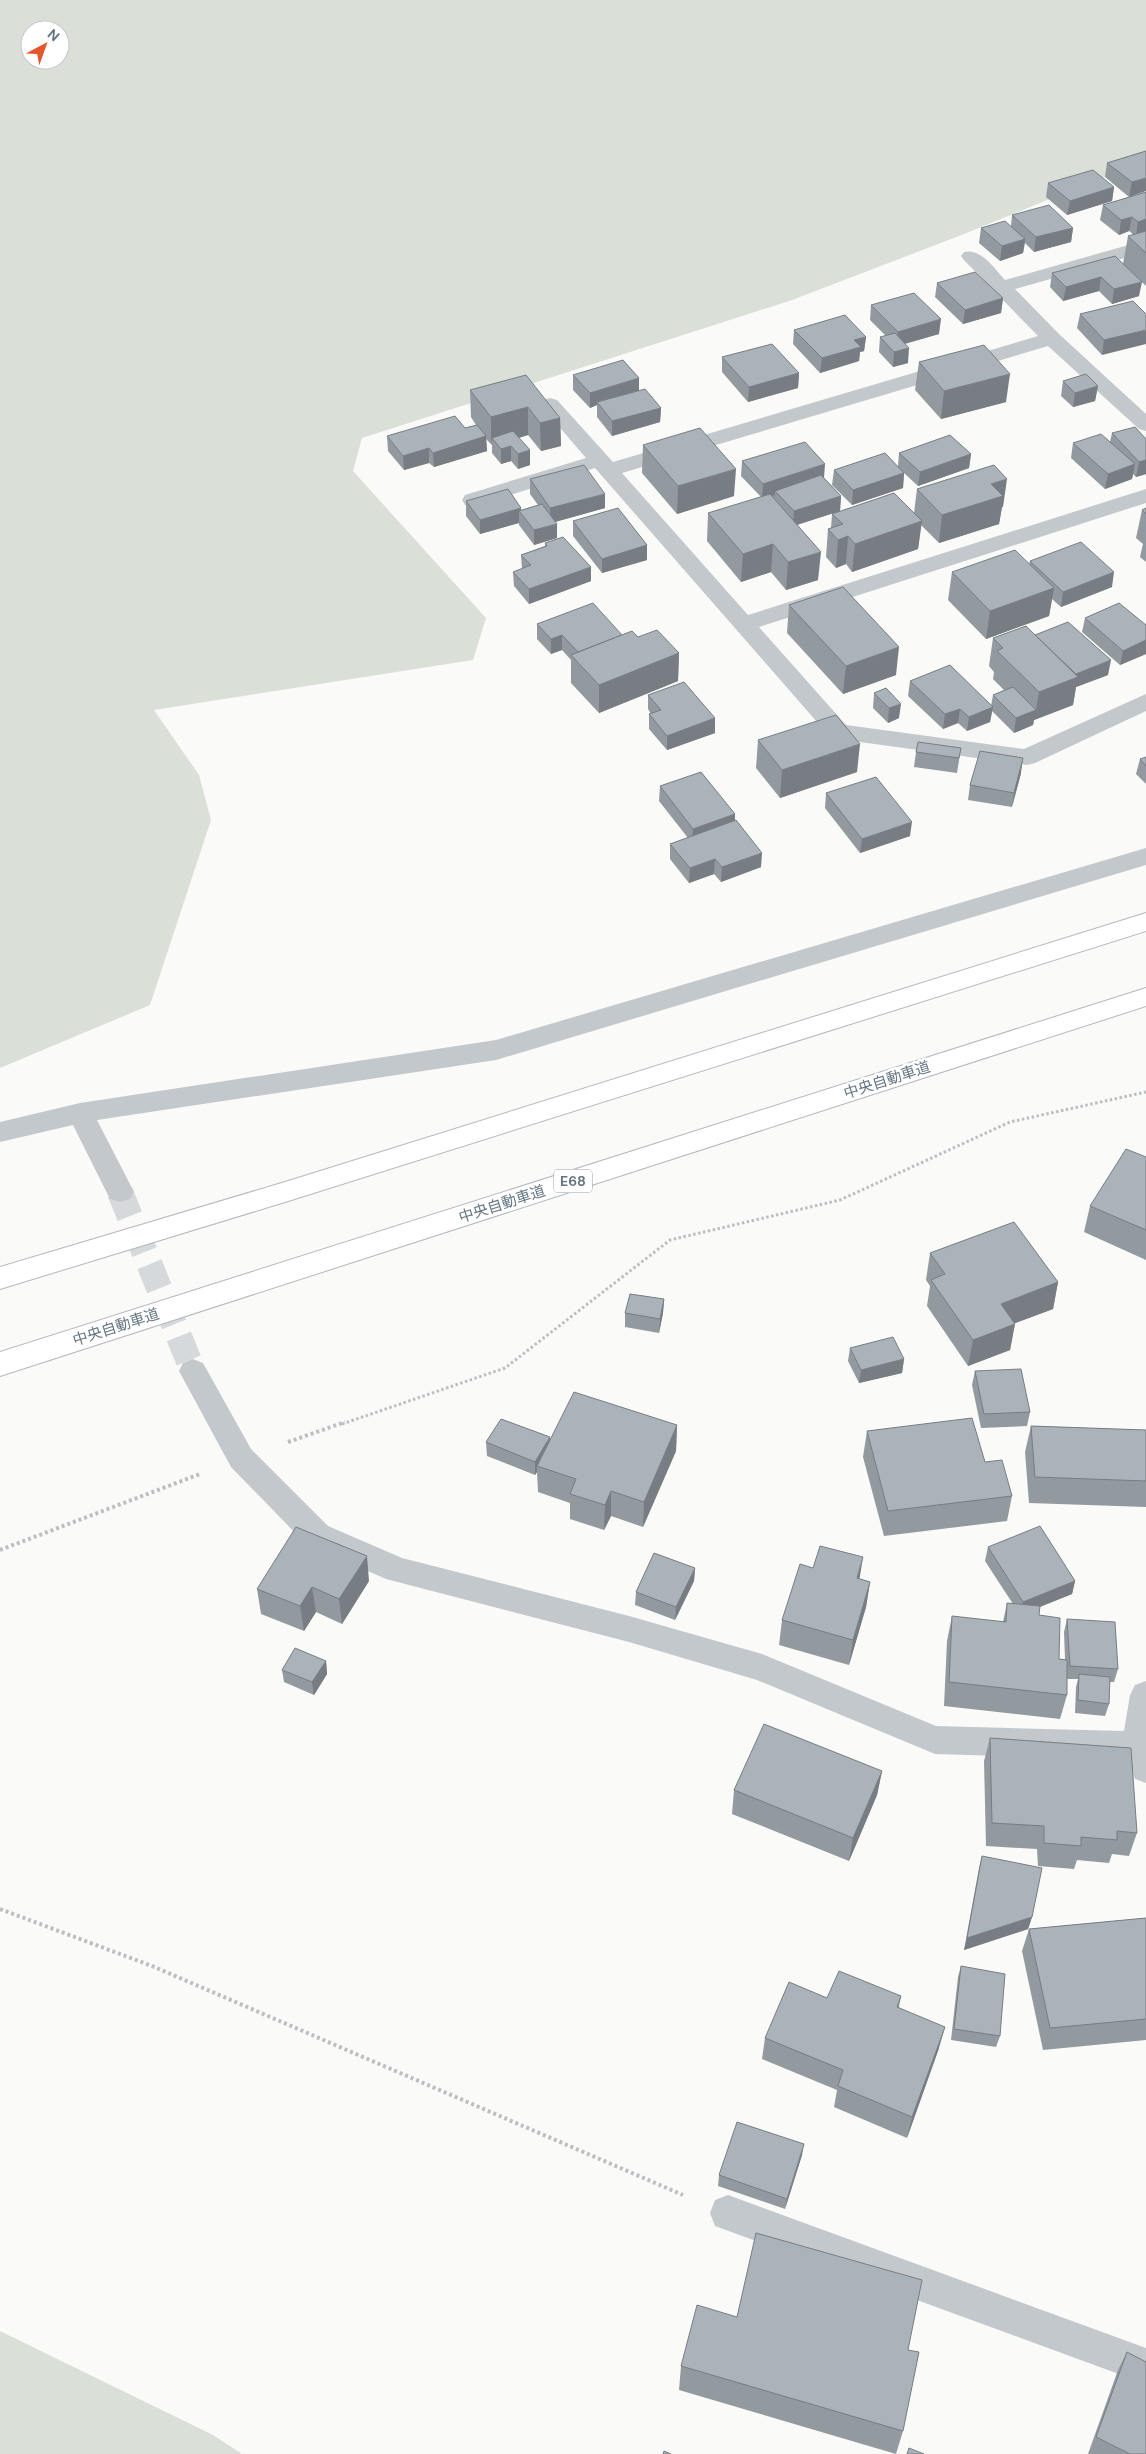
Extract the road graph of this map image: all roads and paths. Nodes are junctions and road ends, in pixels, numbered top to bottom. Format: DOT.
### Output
graph roads {
  1 [pos="1146,246"];
  2 [pos="971,256"];
  3 [pos="1001,287"];
  4 [pos="1052,338"];
  5 [pos="550,404"];
  6 [pos="1146,425"];
  7 [pos="604,465"];
  8 [pos="1146,496"];
  9 [pos="474,500"];
  10 [pos="744,624"];
  11 [pos="1146,702"];
  12 [pos="1146,856"];
  13 [pos="1146,922"];
  14 [pos="1146,997"];
  15 [pos="1146,1092"];
  16 [pos="80,1113"];
  17 [pos="0,1132"];
  18 [pos="120,1192"];
  19 [pos="0,1278"];
  20 [pos="0,1364"];
  21 [pos="193,1371"];
  22 [pos="241,1458"];
  23 [pos="0,1550"];
  24 [pos="1146,1695"];
  25 [pos="1142,1758"];
  26 [pos="0,1909"];
  27 [pos="728,2213"];
  28 [pos="1146,2366"];
  1 -- 3 [label="street"];
  2 -- 3 [label="street"];
  3 -- 4 [label="street"];
  4 -- 6 [label="street"];
  4 -- 7 [label="street"];
  5 -- 7 [label="street"];
  7 -- 9 [label="street"];
  7 -- 10 [label="street"];
  8 -- 10 [label="street"];
  10 -- 11 [label="street"];
  12 -- 16 [label="street"];
  13 -- 19 [label="highway"];
  14 -- 20 [label="highway, 中央自動車道 / E68"];
  15 -- 22 [label="path"];
  16 -- 17 [label="street"];
  16 -- 18 [label="street"];
  21 -- 22 [label="street"];
  22 -- 23 [label="path"];
  22 -- 25 [label="street"];
  24 -- 25 [label="street"];
  26 -- 27 [label="path"];
  27 -- 28 [label="street"];
}
